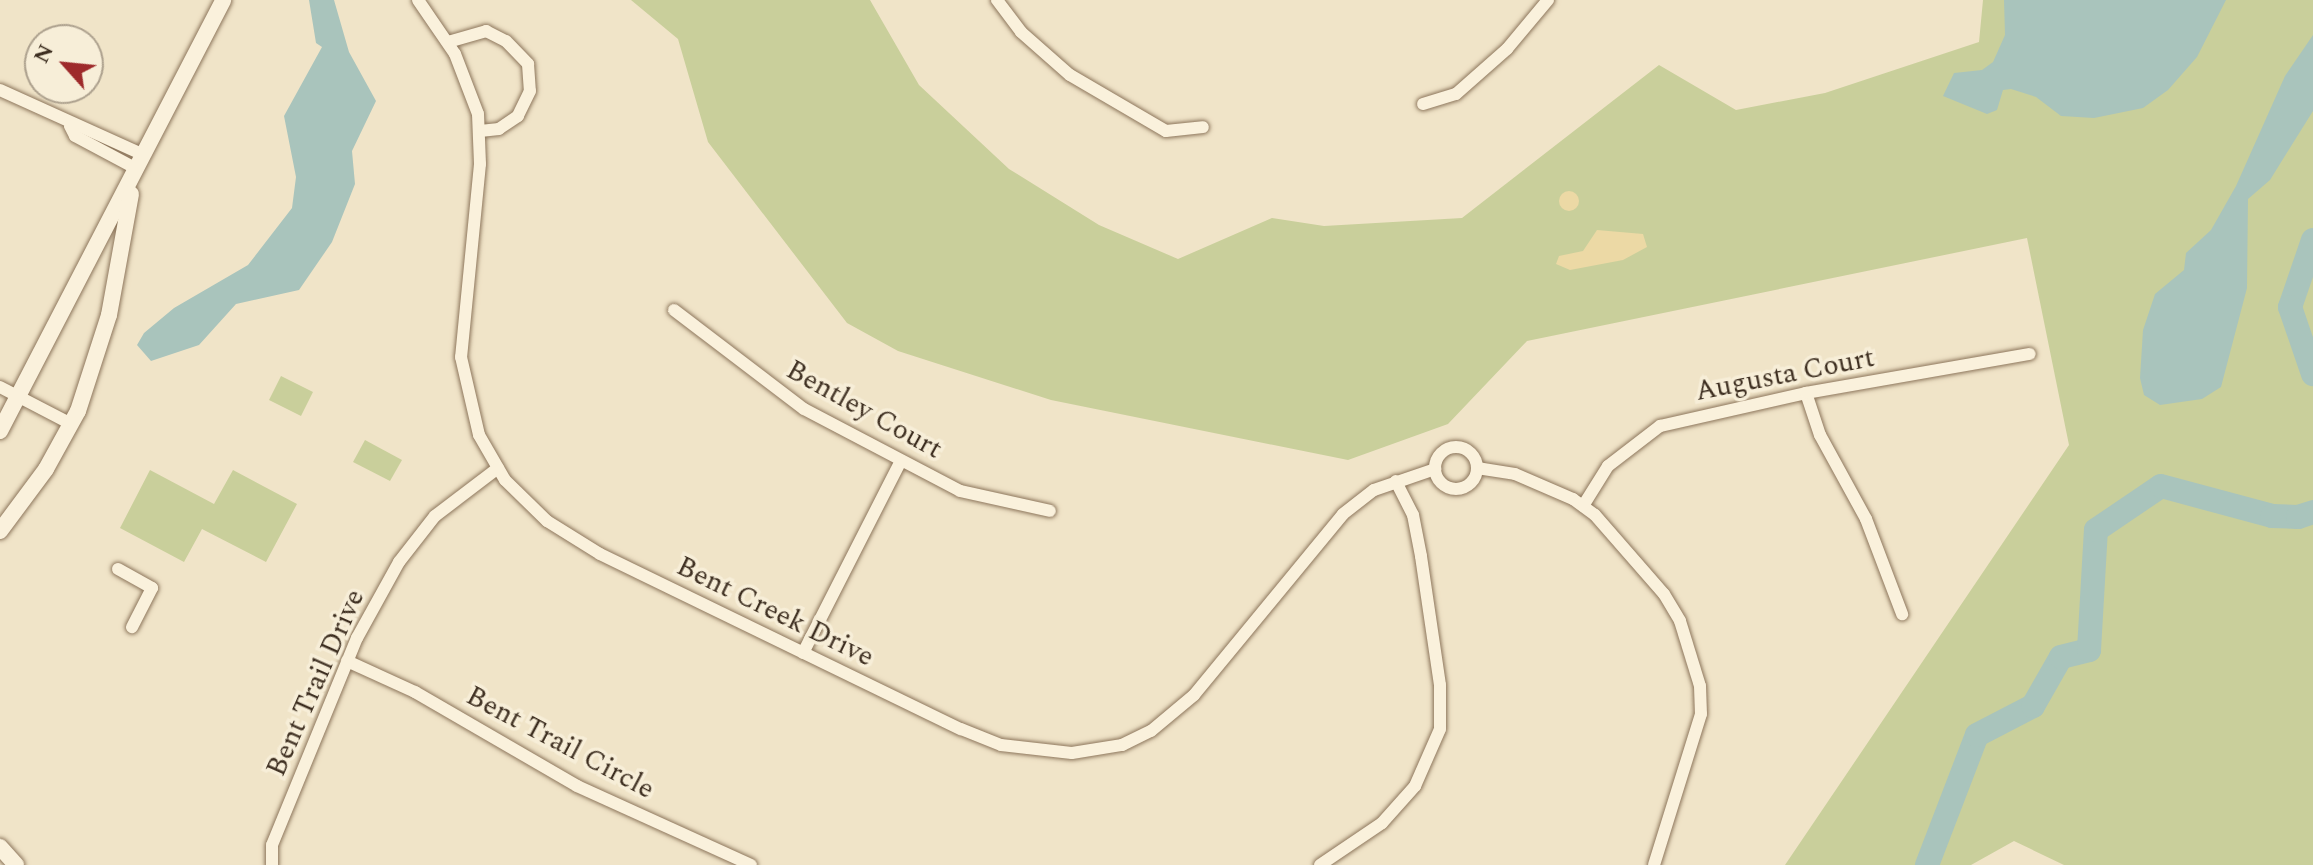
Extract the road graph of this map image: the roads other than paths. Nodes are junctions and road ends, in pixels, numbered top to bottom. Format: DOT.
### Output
graph roads {
  1 [pos="223,0"];
  2 [pos="418,0"];
  3 [pos="997,0"];
  4 [pos="1548,0"];
  5 [pos="448,42"];
  6 [pos="0,90"];
  7 [pos="1423,104"];
  8 [pos="1203,127"];
  9 [pos="480,131"];
  10 [pos="139,161"];
  11 [pos="674,310"];
  12 [pos="2030,354"];
  13 [pos="0,387"];
  14 [pos="1806,393"];
  15 [pos="17,397"];
  16 [pos="71,424"];
  17 [pos="0,431"];
  18 [pos="901,461"];
  19 [pos="498,468"];
  20 [pos="1477,468"];
  21 [pos="1435,469"];
  22 [pos="1396,481"];
  23 [pos="1583,506"];
  24 [pos="1050,511"];
  25 [pos="0,531"];
  26 [pos="118,569"];
  27 [pos="1902,614"];
  28 [pos="132,627"];
  29 [pos="803,653"];
  30 [pos="347,661"];
  31 [pos="0,847"];
  32 [pos="16,865"];
  33 [pos="272,865"];
  34 [pos="751,865"];
  35 [pos="1320,865"];
  36 [pos="1654,865"];
  1 -- 10 [label="main road"];
  2 -- 5 [label="street, Bent Creek Drive"];
  3 -- 8 [label="street"];
  4 -- 7 [label="street"];
  5 -- 9 [label="street, Bent Creek Drive"];
  5 -- 9 [label="street"];
  6 -- 10 [label="street"];
  9 -- 19 [label="street, Bent Creek Drive"];
  10 -- 15 [label="main road"];
  10 -- 16 [label="main road"];
  11 -- 18 [label="street, Bentley Court"];
  12 -- 14 [label="street, Augusta Court"];
  13 -- 15 [label="street"];
  14 -- 23 [label="street, Augusta Court"];
  14 -- 27 [label="street"];
  15 -- 16 [label="street"];
  15 -- 17 [label="main road"];
  16 -- 25 [label="main road"];
  18 -- 24 [label="street, Bentley Court"];
  18 -- 29 [label="street"];
  19 -- 29 [label="street, Bent Creek Drive"];
  19 -- 30 [label="street, Bent Trail Drive"];
  20 -- 21 [label="street"];
  20 -- 21 [label="street"];
  20 -- 23 [label="street"];
  21 -- 22 [label="street, Bent Creek Drive"];
  22 -- 29 [label="street, Bent Creek Drive"];
  22 -- 35 [label="street"];
  23 -- 36 [label="street"];
  26 -- 28 [label="street"];
  30 -- 33 [label="street, Bent Trail Drive"];
  30 -- 34 [label="street, Bent Trail Circle"];
  31 -- 32 [label="main road"];
}
